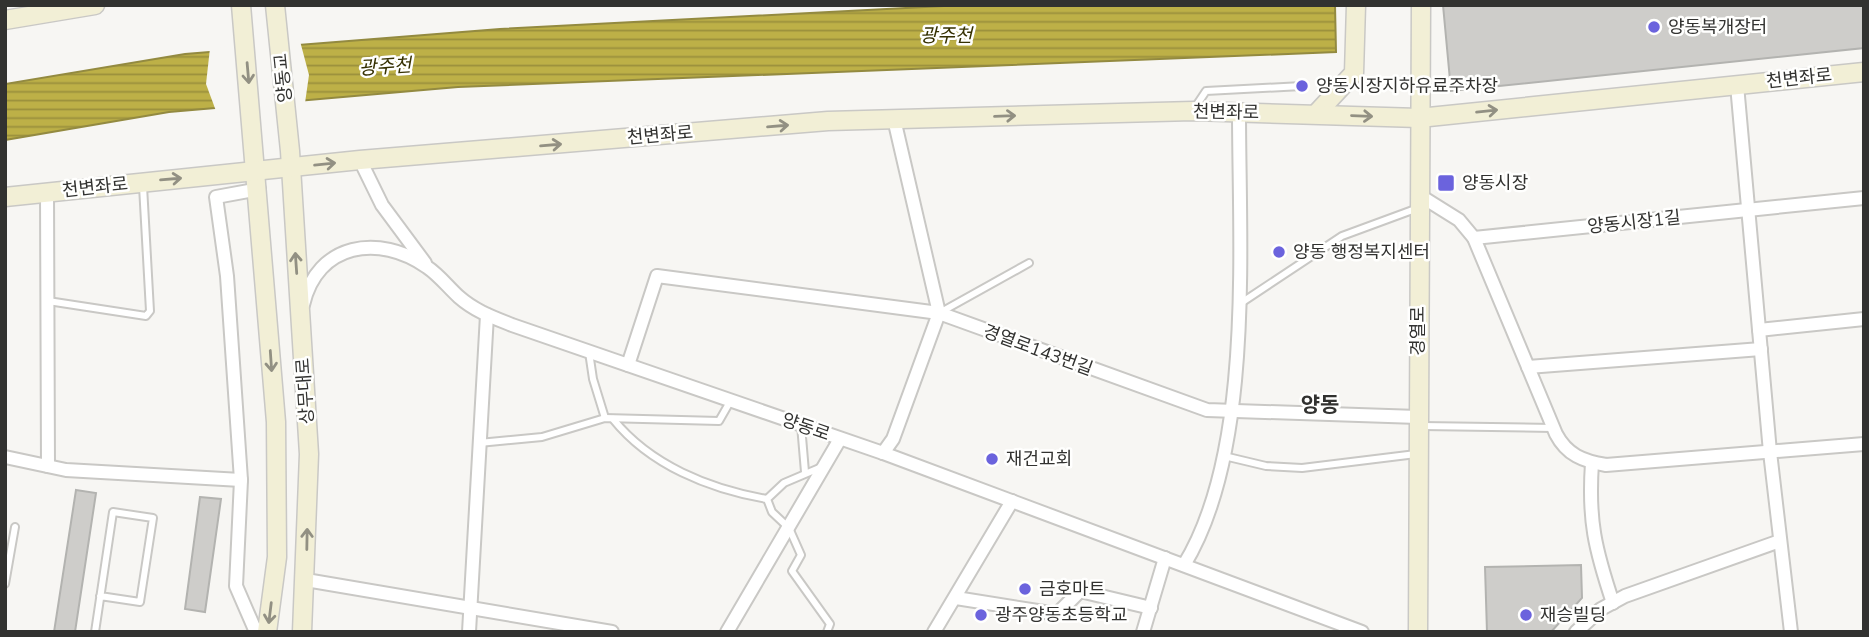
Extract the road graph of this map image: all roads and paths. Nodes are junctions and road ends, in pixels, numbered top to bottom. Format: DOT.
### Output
graph roads {
  1 [pos="95,5"];
  2 [pos="241,5"];
  3 [pos="275,5"];
  4 [pos="1356,5"];
  5 [pos="1421,5"];
  6 [pos="37,10"];
  7 [pos="5,20"];
  8 [pos="1864,72"];
  9 [pos="1737,85"];
  10 [pos="1302,86"];
  11 [pos="1194,111"];
  12 [pos="1239,112"];
  13 [pos="1316,114"];
  14 [pos="1419,118"];
  15 [pos="894,119"];
  16 [pos="290,160"];
  17 [pos="360,160"];
  18 [pos="258,180"];
  19 [pos="143,182"];
  20 [pos="47,192"];
  21 [pos="5,197"];
  22 [pos="1864,198"];
  23 [pos="1419,202"];
  24 [pos="1749,210"];
  25 [pos="1474,238"];
  26 [pos="1030,263"];
  27 [pos="427,267"];
  28 [pos="46,300"];
  29 [pos="1240,304"];
  30 [pos="939,313"];
  31 [pos="486,315"];
  32 [pos="1864,319"];
  33 [pos="300,323"];
  34 [pos="1759,330"];
  35 [pos="1761,349"];
  36 [pos="589,352"];
  37 [pos="628,365"];
  38 [pos="1528,368"];
  39 [pos="731,400"];
  40 [pos="1230,412"];
  41 [pos="609,418"];
  42 [pos="1418,422"];
  43 [pos="800,425"];
  44 [pos="1553,428"];
  45 [pos="840,439"];
  46 [pos="479,443"];
  47 [pos="1864,444"];
  48 [pos="1770,452"];
  49 [pos="883,453"];
  50 [pos="1418,454"];
  51 [pos="1224,456"];
  52 [pos="5,457"];
  53 [pos="1592,463"];
  54 [pos="48,466"];
  55 [pos="824,466"];
  56 [pos="805,472"];
  57 [pos="241,480"];
  58 [pos="767,499"];
  59 [pos="1012,501"];
  60 [pos="15,527"];
  61 [pos="789,527"];
  62 [pos="1780,541"];
  63 [pos="1165,558"];
  64 [pos="1184,565"];
  65 [pos="306,580"];
  66 [pos="5,584"];
  67 [pos="100,596"];
  68 [pos="956,598"];
  69 [pos="1612,603"];
  70 [pos="471,607"];
  71 [pos="1151,608"];
  72 [pos="556,628"];
  73 [pos="95,632"];
  74 [pos="256,632"];
  75 [pos="268,632"];
  76 [pos="302,632"];
  77 [pos="469,632"];
  78 [pos="612,632"];
  79 [pos="727,632"];
  80 [pos="827,632"];
  81 [pos="934,632"];
  82 [pos="1143,632"];
  83 [pos="1362,632"];
  84 [pos="1418,632"];
  85 [pos="1576,632"];
  86 [pos="1791,632"];
  1 -- 6 [label="street"];
  2 -- 18 [label="street, 상무대로, one-way"];
  3 -- 16 [label="street, 양동교"];
  4 -- 13 [label="street"];
  5 -- 14 [label="street, 경열로"];
  6 -- 7 [label="street"];
  8 -- 9 [label="street, 천변좌로"];
  14 -- 9 [label="street, 천변좌로, one-way"];
  9 -- 24 [label="street"];
  10 -- 11 [label="lane"];
  11 -- 12 [label="street, 천변좌로"];
  15 -- 11 [label="street, 천변좌로, one-way"];
  12 -- 13 [label="street, 천변좌로"];
  12 -- 29 [label="street"];
  13 -- 14 [label="street, 천변좌로, one-way"];
  14 -- 23 [label="street, 경열로"];
  17 -- 15 [label="street, 천변좌로, one-way"];
  15 -- 30 [label="street"];
  16 -- 17 [label="street, 천변좌로, one-way"];
  16 -- 18 [label="street, 천변좌로"];
  33 -- 16 [label="street, 상무대로, one-way"];
  17 -- 27 [label="street"];
  19 -- 18 [label="street, 천변좌로, one-way"];
  18 -- 57 [label="street"];
  18 -- 75 [label="street, 상무대로, one-way"];
  19 -- 20 [label="street, 천변좌로"];
  19 -- 28 [label="lane"];
  20 -- 21 [label="street, 천변좌로"];
  20 -- 28 [label="street"];
  22 -- 24 [label="street, 양동시장1길"];
  23 -- 25 [label="street"];
  23 -- 29 [label="lane"];
  23 -- 42 [label="street, 경열로"];
  24 -- 25 [label="street, 양동시장1길"];
  24 -- 34 [label="street"];
  25 -- 38 [label="street"];
  26 -- 30 [label="lane"];
  27 -- 31 [label="street, 양동로"];
  27 -- 33 [label="street, 양동로"];
  28 -- 54 [label="street"];
  29 -- 40 [label="street"];
  30 -- 37 [label="street, 경열로143번길"];
  30 -- 40 [label="street, 경열로143번길"];
  30 -- 49 [label="street"];
  31 -- 36 [label="street, 양동로"];
  31 -- 46 [label="street"];
  32 -- 34 [label="street"];
  65 -- 33 [label="street, 상무대로, one-way"];
  34 -- 35 [label="street"];
  35 -- 38 [label="street"];
  35 -- 48 [label="street"];
  36 -- 37 [label="street, 양동로"];
  36 -- 41 [label="lane"];
  37 -- 39 [label="street, 양동로"];
  38 -- 44 [label="street"];
  39 -- 41 [label="lane"];
  39 -- 43 [label="street, 양동로"];
  40 -- 42 [label="street, 경열로143번길"];
  40 -- 51 [label="street"];
  41 -- 46 [label="lane"];
  41 -- 58 [label="lane"];
  42 -- 44 [label="lane"];
  42 -- 50 [label="street, 경열로"];
  43 -- 45 [label="street, 양동로"];
  43 -- 56 [label="lane"];
  44 -- 53 [label="street"];
  45 -- 49 [label="street, 양동로"];
  45 -- 55 [label="street"];
  46 -- 70 [label="street"];
  47 -- 48 [label="street"];
  48 -- 53 [label="street"];
  48 -- 62 [label="street"];
  49 -- 59 [label="street, 양동로"];
  50 -- 51 [label="lane"];
  50 -- 84 [label="street, 경열로"];
  51 -- 64 [label="street"];
  52 -- 54 [label="street"];
  53 -- 69 [label="street"];
  54 -- 57 [label="street"];
  55 -- 56 [label="lane"];
  55 -- 61 [label="street"];
  56 -- 58 [label="lane"];
  57 -- 74 [label="street"];
  58 -- 61 [label="lane"];
  59 -- 63 [label="street, 양동로"];
  59 -- 68 [label="street"];
  60 -- 66 [label="lane"];
  61 -- 79 [label="street"];
  61 -- 80 [label="lane"];
  62 -- 69 [label="street"];
  62 -- 86 [label="street"];
  63 -- 64 [label="street, 양동로"];
  63 -- 71 [label="street"];
  64 -- 83 [label="street, 양동로"];
  65 -- 70 [label="street"];
  65 -- 76 [label="street, 상무대로"];
  67 -- 67 [label="lane"];
  67 -- 73 [label="lane"];
  68 -- 71 [label="street"];
  68 -- 81 [label="street"];
  69 -- 85 [label="street"];
  70 -- 72 [label="street"];
  70 -- 77 [label="street"];
  71 -- 82 [label="street"];
  72 -- 78 [label="street"];
}
